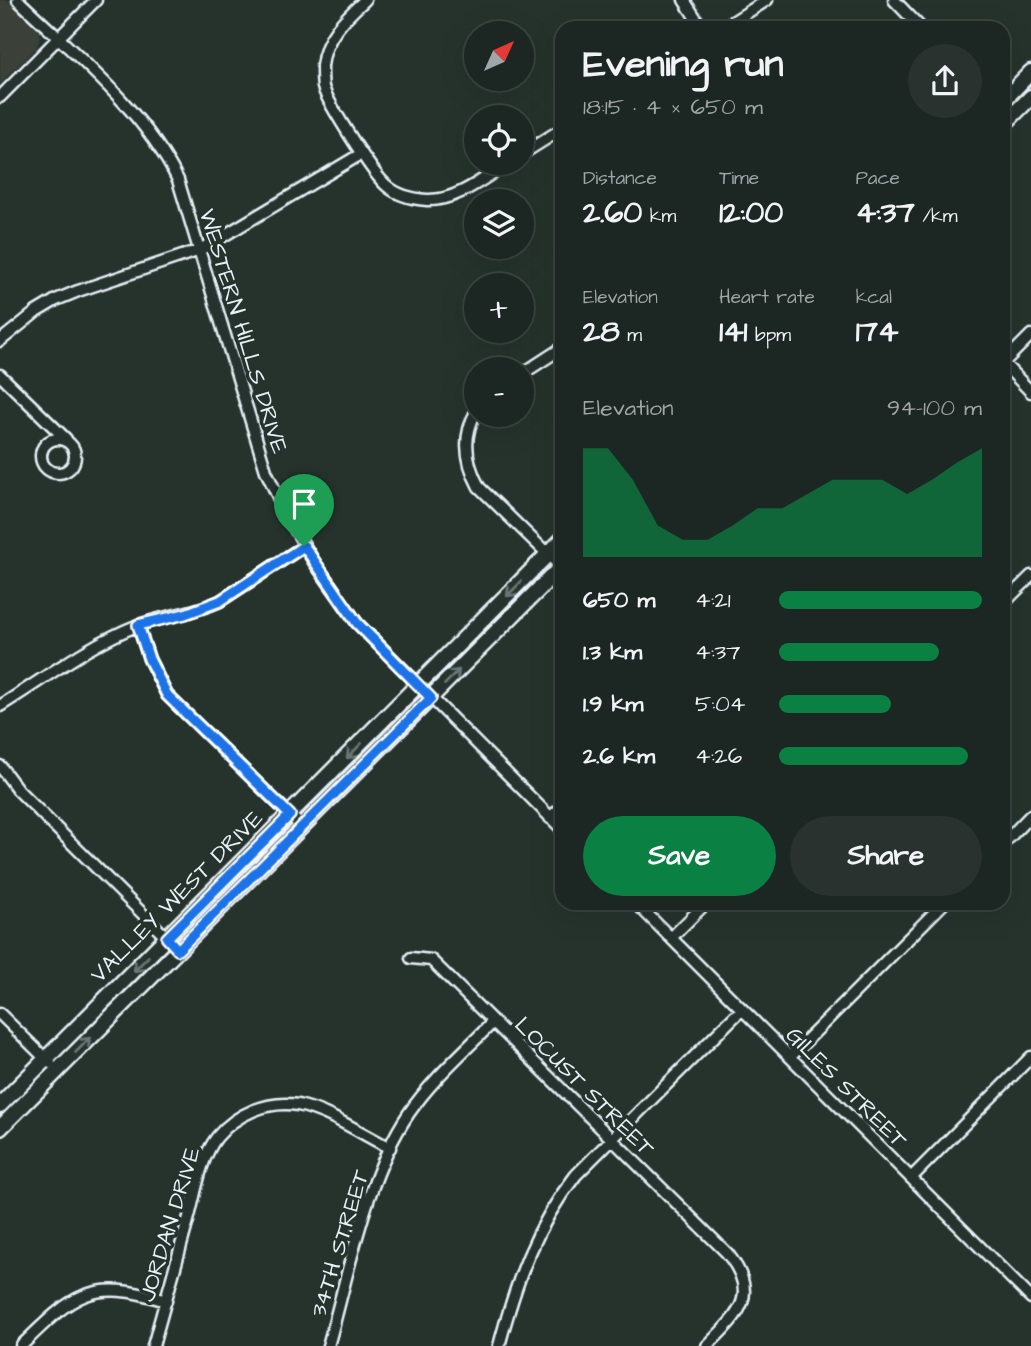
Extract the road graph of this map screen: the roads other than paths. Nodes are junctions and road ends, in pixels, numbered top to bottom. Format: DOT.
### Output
graph roads {
  1 [pos="18,0"];
  2 [pos="96,0"];
  3 [pos="365,0"];
  4 [pos="684,0"];
  5 [pos="767,0"];
  6 [pos="894,0"];
  7 [pos="698,21"];
  8 [pos="734,21"];
  9 [pos="914,21"];
  10 [pos="58,38"];
  11 [pos="1031,72"];
  12 [pos="1010,94"];
  13 [pos="0,97"];
  14 [pos="1031,97"];
  15 [pos="1010,113"];
  16 [pos="555,133"];
  17 [pos="534,146"];
  18 [pos="361,154"];
  19 [pos="488,175"];
  20 [pos="200,250"];
  21 [pos="1031,335"];
  22 [pos="0,341"];
  23 [pos="555,353"];
  24 [pos="1010,356"];
  25 [pos="534,366"];
  26 [pos="1010,370"];
  27 [pos="0,375"];
  28 [pos="1031,392"];
  29 [pos="470,427"];
  30 [pos="68,442"];
  31 [pos="304,546"];
  32 [pos="555,548"];
  33 [pos="548,555"];
  34 [pos="555,561"];
  35 [pos="555,572"];
  36 [pos="1031,576"];
  37 [pos="1010,597"];
  38 [pos="138,625"];
  39 [pos="418,686"];
  40 [pos="431,698"];
  41 [pos="0,706"];
  42 [pos="0,766"];
  43 [pos="555,814"];
  44 [pos="290,815"];
  45 [pos="1031,816"];
  46 [pos="551,818"];
  47 [pos="555,822"];
  48 [pos="302,827"];
  49 [pos="1010,837"];
  50 [pos="643,910"];
  51 [pos="699,910"];
  52 [pos="937,910"];
  53 [pos="167,938"];
  54 [pos="671,938"];
  55 [pos="178,950"];
  56 [pos="411,958"];
  57 [pos="742,1009"];
  58 [pos="0,1013"];
  59 [pos="493,1022"];
  60 [pos="790,1057"];
  61 [pos="1031,1058"];
  62 [pos="46,1059"];
  63 [pos="57,1071"];
  64 [pos="0,1105"];
  65 [pos="0,1128"];
  66 [pos="611,1139"];
  67 [pos="390,1149"];
  68 [pos="912,1178"];
  69 [pos="1031,1297"];
  70 [pos="166,1301"];
  71 [pos="21,1346"];
  72 [pos="153,1346"];
  73 [pos="328,1346"];
  74 [pos="499,1346"];
  75 [pos="707,1346"];
  1 -- 10 [label="street, WESTERN HILLS DRIVE"];
  2 -- 10 [label="street"];
  3 -- 18 [label="street"];
  4 -- 7 [label="street"];
  5 -- 8 [label="street"];
  6 -- 9 [label="street"];
  10 -- 13 [label="street"];
  10 -- 20 [label="street, WESTERN HILLS DRIVE"];
  11 -- 12 [label="main road"];
  14 -- 15 [label="main road"];
  16 -- 17 [label="street"];
  18 -- 19 [label="street"];
  18 -- 20 [label="street"];
  20 -- 22 [label="street"];
  20 -- 31 [label="street, WESTERN HILLS DRIVE"];
  21 -- 24 [label="street"];
  23 -- 25 [label="street"];
  26 -- 28 [label="street"];
  27 -- 30 [label="street"];
  29 -- 33 [label="street"];
  31 -- 38 [label="street"];
  31 -- 39 [label="street, WESTERN HILLS DRIVE"];
  32 -- 33 [label="main road, VALLEY WEST DRIVE"];
  33 -- 34 [label="street"];
  33 -- 39 [label="main road, VALLEY WEST DRIVE, one-way"];
  40 -- 35 [label="main road, VALLEY WEST DRIVE, one-way"];
  36 -- 37 [label="street"];
  38 -- 41 [label="street"];
  38 -- 44 [label="street"];
  39 -- 40 [label="street"];
  39 -- 44 [label="main road, VALLEY WEST DRIVE, one-way"];
  40 -- 46 [label="street"];
  40 -- 48 [label="main road, VALLEY WEST DRIVE"];
  42 -- 53 [label="street"];
  43 -- 46 [label="street"];
  44 -- 48 [label="street"];
  44 -- 53 [label="main road, VALLEY WEST DRIVE"];
  45 -- 49 [label="street"];
  46 -- 47 [label="street"];
  48 -- 55 [label="main road, VALLEY WEST DRIVE"];
  50 -- 54 [label="street, GILES STREET"];
  51 -- 54 [label="street"];
  52 -- 60 [label="street"];
  53 -- 55 [label="street"];
  53 -- 62 [label="main road, VALLEY WEST DRIVE, one-way"];
  54 -- 57 [label="street, GILES STREET"];
  63 -- 55 [label="main road, VALLEY WEST DRIVE, one-way"];
  56 -- 59 [label="street, LOCUST STREET"];
  57 -- 60 [label="street, GILES STREET"];
  57 -- 66 [label="street"];
  58 -- 62 [label="street"];
  59 -- 66 [label="street, LOCUST STREET"];
  59 -- 67 [label="street, 34TH STREET"];
  60 -- 68 [label="street, GILES STREET"];
  61 -- 68 [label="street"];
  62 -- 63 [label="street"];
  62 -- 64 [label="main road, VALLEY WEST DRIVE"];
  63 -- 65 [label="main road, VALLEY WEST DRIVE"];
  66 -- 74 [label="street"];
  66 -- 75 [label="street, LOCUST STREET"];
  67 -- 70 [label="street, JORDAN DRIVE"];
  67 -- 73 [label="street, 34TH STREET"];
  68 -- 69 [label="street, GILES STREET"];
  70 -- 71 [label="street"];
  70 -- 72 [label="street, JORDAN DRIVE"];
}
